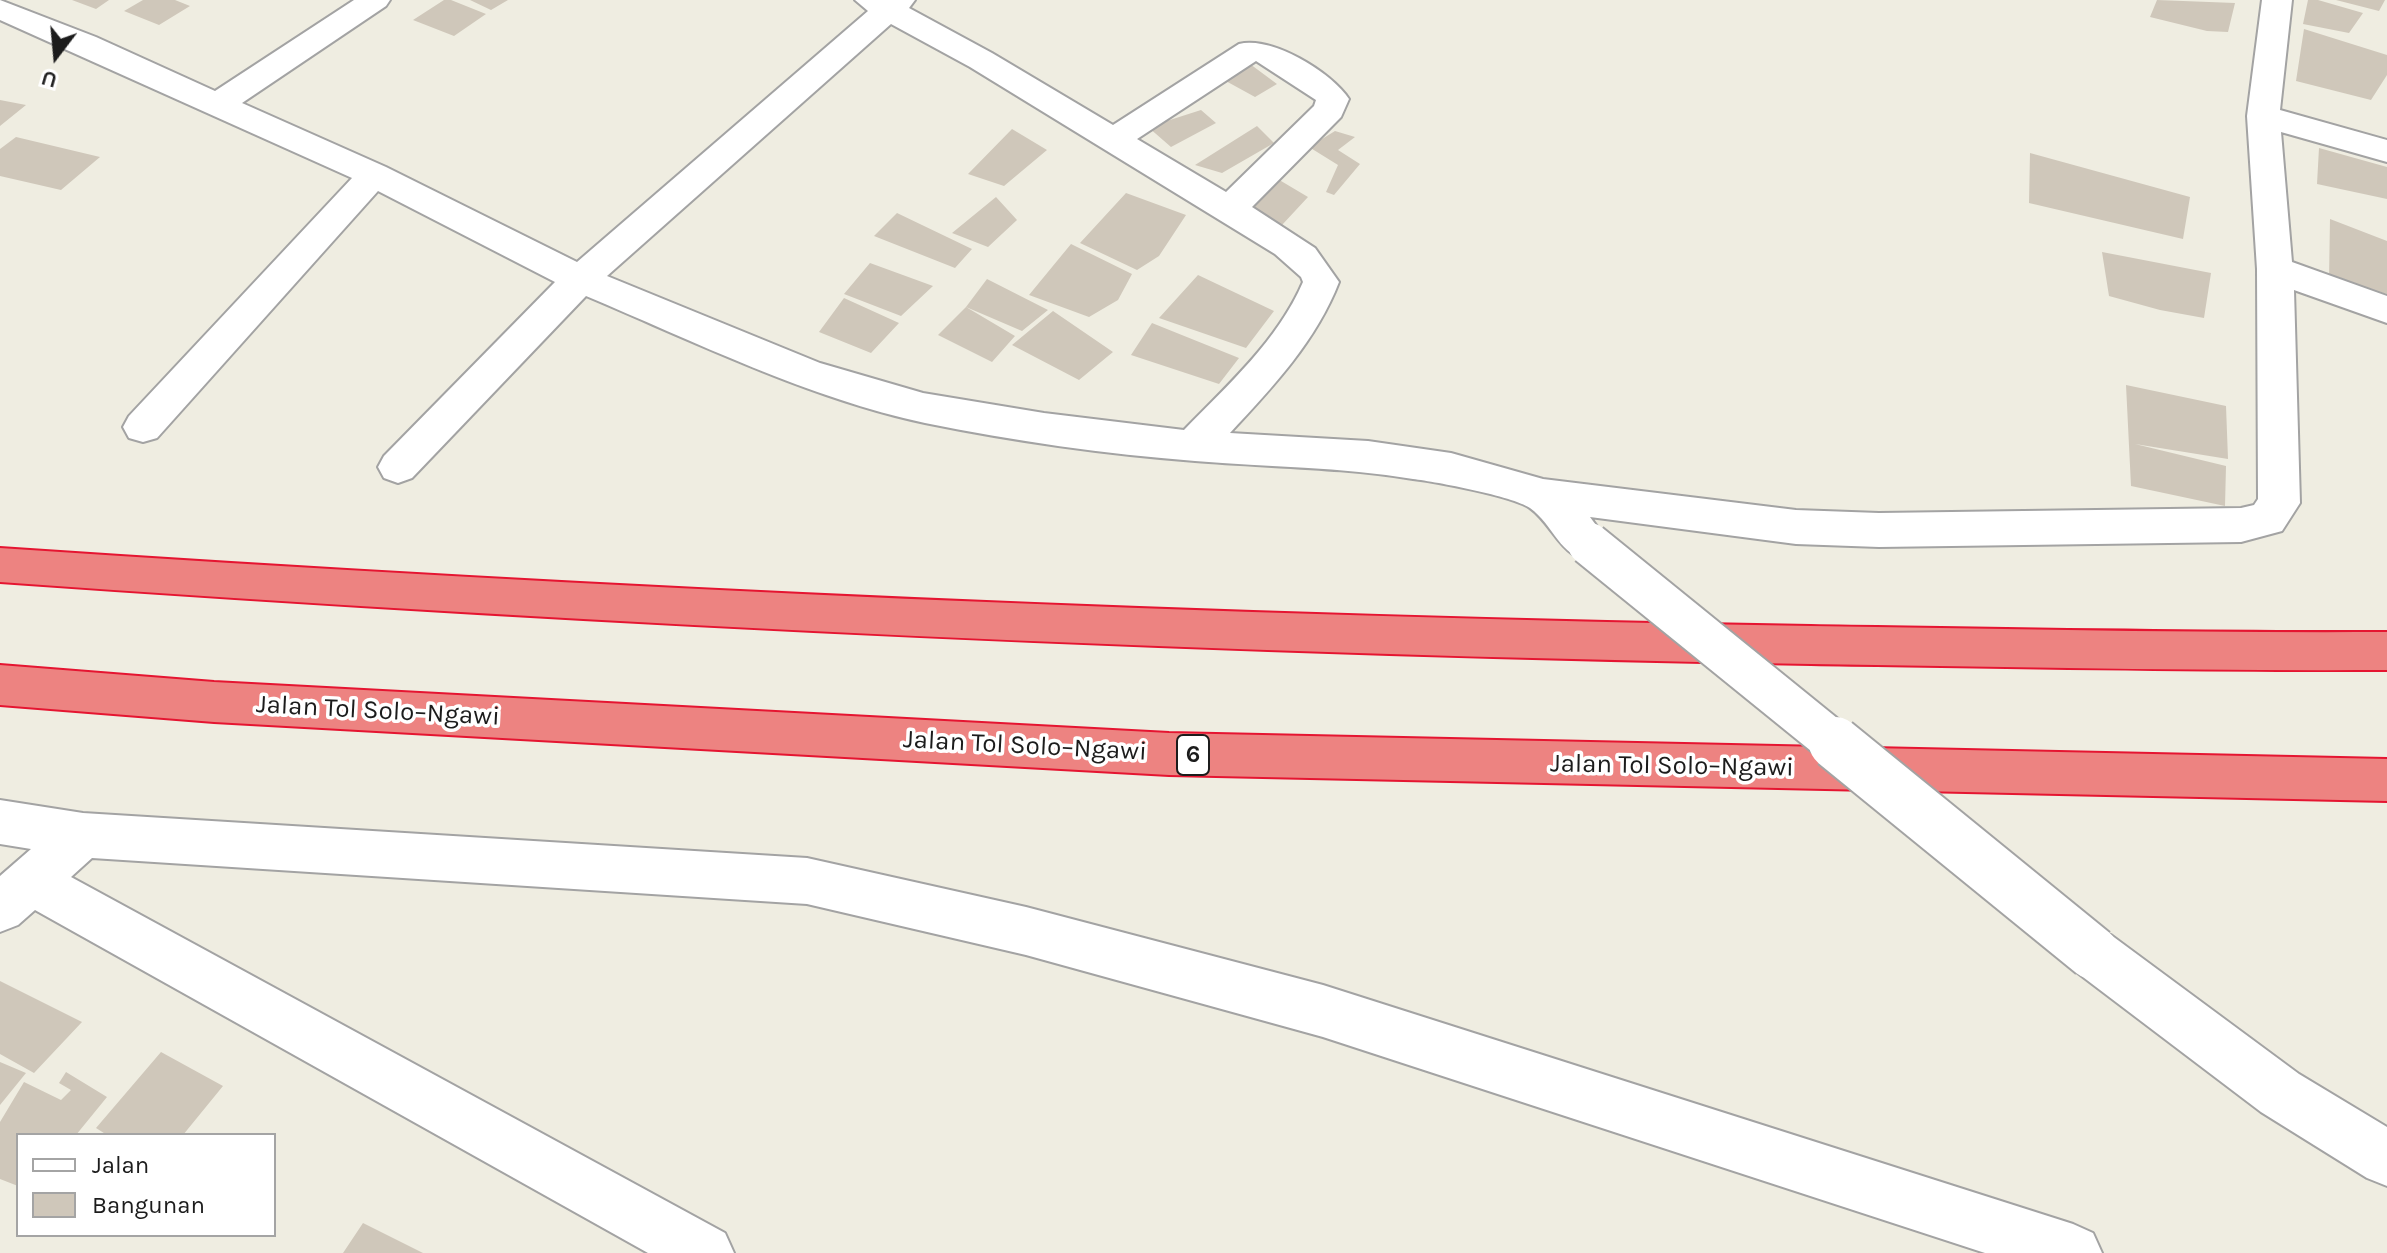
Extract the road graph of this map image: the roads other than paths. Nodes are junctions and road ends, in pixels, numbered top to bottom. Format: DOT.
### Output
graph roads {
  1 [pos="375,0"];
  2 [pos="2277,0"];
  3 [pos="886,3"];
  4 [pos="0,9"];
  5 [pos="216,105"];
  6 [pos="2263,116"];
  7 [pos="1113,140"];
  8 [pos="2387,151"];
  9 [pos="374,175"];
  10 [pos="1229,210"];
  11 [pos="2275,269"];
  12 [pos="580,279"];
  13 [pos="2387,310"];
  14 [pos="143,427"];
  15 [pos="1193,446"];
  16 [pos="398,467"];
  17 [pos="1543,495"];
  18 [pos="0,565"];
  19 [pos="2387,651"];
  20 [pos="0,685"];
  21 [pos="2387,780"];
  22 [pos="0,822"];
  23 [pos="83,835"];
  24 [pos="15,894"];
  25 [pos="2387,1158"];
  26 [pos="705,1253"];
  27 [pos="2073,1253"];
  1 -- 5 [label="street"];
  2 -- 6 [label="street"];
  3 -- 7 [label="street"];
  3 -- 12 [label="street"];
  4 -- 5 [label="street"];
  5 -- 9 [label="street"];
  6 -- 8 [label="street"];
  6 -- 11 [label="street"];
  7 -- 10 [label="street"];
  7 -- 10 [label="street"];
  9 -- 12 [label="street"];
  9 -- 14 [label="street"];
  10 -- 15 [label="street"];
  11 -- 13 [label="street"];
  11 -- 17 [label="street"];
  12 -- 15 [label="street"];
  12 -- 16 [label="street"];
  15 -- 17 [label="street"];
  17 -- 25 [label="street, bridge"];
  18 -- 19 [label="highway"];
  20 -- 21 [label="highway, Jalan Tol Solo–Ngawi / 6"];
  22 -- 23 [label="street"];
  23 -- 24 [label="street"];
  23 -- 27 [label="street"];
  24 -- 26 [label="street"];
}
